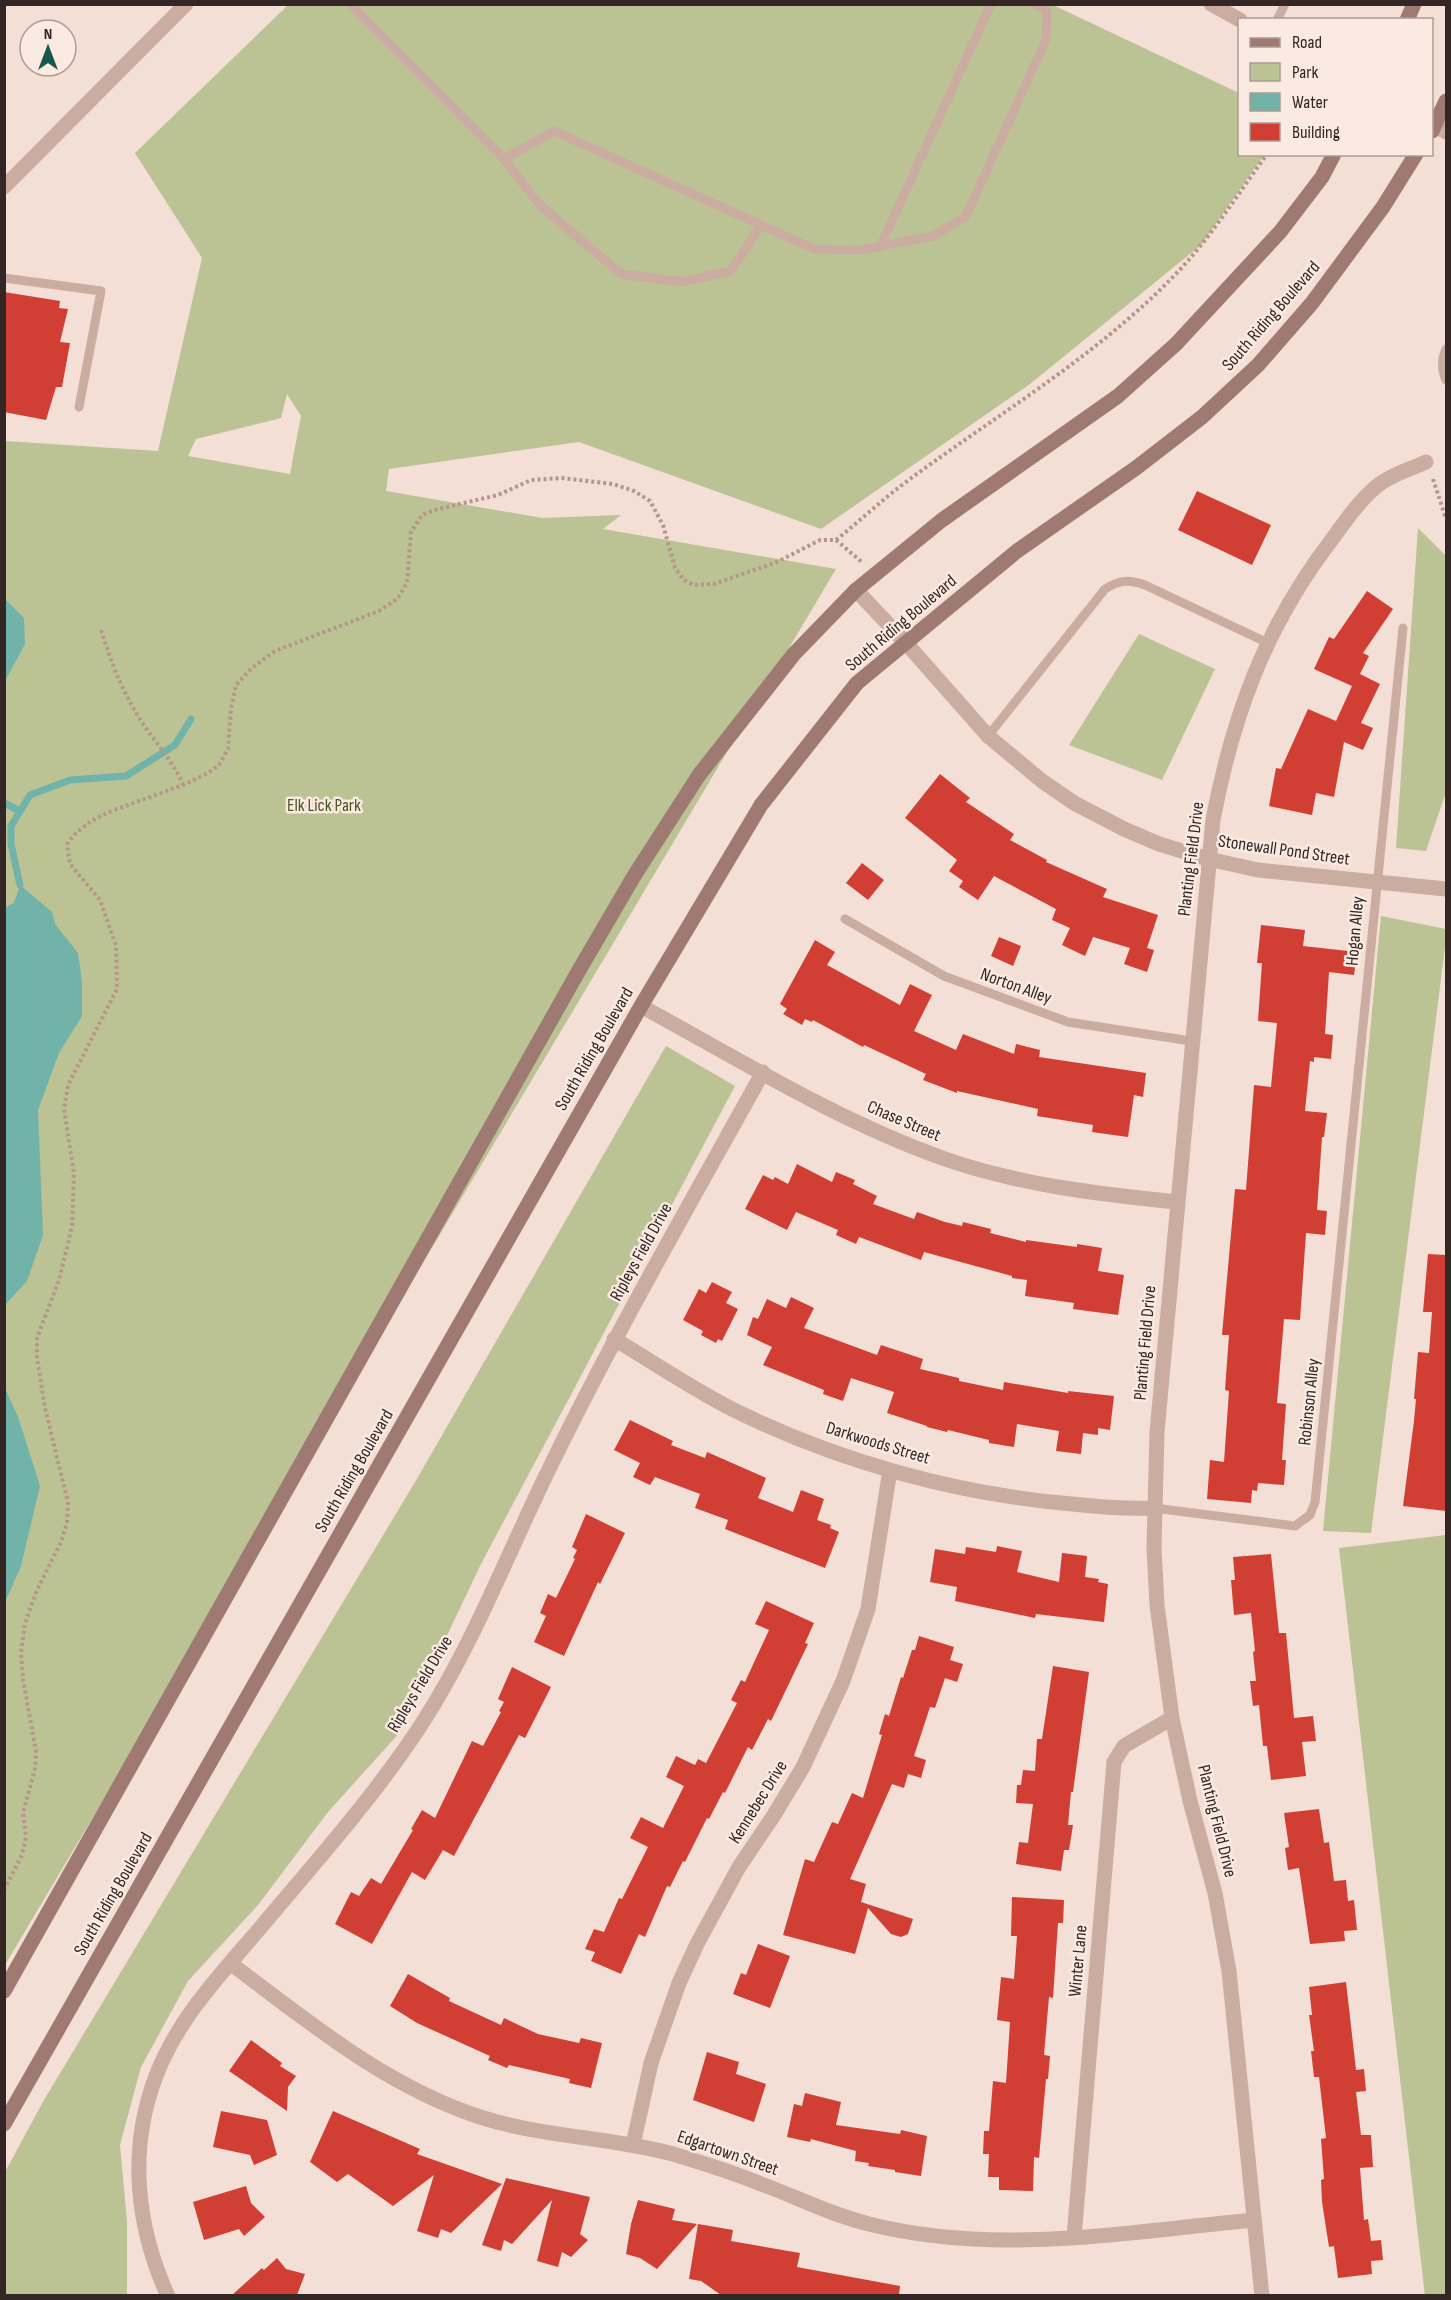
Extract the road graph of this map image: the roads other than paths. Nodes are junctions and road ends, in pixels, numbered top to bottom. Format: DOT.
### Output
graph roads {
  1 [pos="186,4"];
  2 [pos="350,4"];
  3 [pos="991,4"];
  4 [pos="1035,4"];
  5 [pos="1211,4"];
  6 [pos="1285,4"];
  7 [pos="1414,4"];
  8 [pos="1279,18"];
  9 [pos="1408,18"];
  10 [pos="1238,19"];
  11 [pos="1446,101"];
  12 [pos="1436,128"];
  13 [pos="1333,156"];
  14 [pos="1415,156"];
  15 [pos="504,159"];
  16 [pos="4,187"];
  17 [pos="761,225"];
  18 [pos="880,247"];
  19 [pos="4,278"];
  20 [pos="1446,351"];
  21 [pos="1446,380"];
  22 [pos="79,407"];
  23 [pos="1426,462"];
  24 [pos="856,590"];
  25 [pos="1403,628"];
  26 [pos="906,642"];
  27 [pos="1268,642"];
  28 [pos="988,736"];
  29 [pos="1208,859"];
  30 [pos="1377,882"];
  31 [pos="1446,889"];
  32 [pos="845,919"];
  33 [pos="641,1006"];
  34 [pos="1191,1041"];
  35 [pos="764,1072"];
  36 [pos="1353,1131"];
  37 [pos="1177,1203"];
  38 [pos="614,1339"];
  39 [pos="890,1470"];
  40 [pos="1154,1508"];
  41 [pos="1172,1718"];
  42 [pos="230,1963"];
  43 [pos="4,1991"];
  44 [pos="4,2124"];
  45 [pos="633,2145"];
  46 [pos="1254,2220"];
  47 [pos="1074,2237"];
  48 [pos="168,2295"];
  49 [pos="1262,2295"];
  1 -- 16 [label="street"];
  2 -- 15 [label="lane"];
  3 -- 18 [label="lane"];
  4 -- 18 [label="lane"];
  5 -- 10 [label="street"];
  6 -- 8 [label="lane"];
  7 -- 9 [label="street"];
  11 -- 12 [label="street"];
  13 -- 24 [label="street"];
  14 -- 26 [label="street, South Riding Boulevard"];
  15 -- 17 [label="lane"];
  15 -- 17 [label="lane"];
  17 -- 18 [label="lane"];
  19 -- 22 [label="lane"];
  20 -- 21 [label="lane"];
  23 -- 27 [label="street, Planting Field Drive"];
  24 -- 26 [label="street, Stonewall Pond Street"];
  24 -- 43 [label="street"];
  25 -- 30 [label="lane, Hogan Alley"];
  26 -- 28 [label="street, Stonewall Pond Street"];
  26 -- 33 [label="street, South Riding Boulevard"];
  27 -- 28 [label="lane"];
  27 -- 29 [label="street, Planting Field Drive"];
  28 -- 29 [label="street, Stonewall Pond Street"];
  29 -- 30 [label="street, Stonewall Pond Street"];
  29 -- 34 [label="street, Planting Field Drive"];
  30 -- 31 [label="street, Stonewall Pond Street"];
  30 -- 36 [label="lane, Hogan Alley"];
  32 -- 34 [label="lane, Norton Alley"];
  33 -- 35 [label="street, Chase Street"];
  33 -- 44 [label="street, South Riding Boulevard"];
  34 -- 37 [label="street, Planting Field Drive"];
  35 -- 37 [label="street, Chase Street"];
  35 -- 38 [label="street, Ripleys Field Drive"];
  36 -- 40 [label="lane, Robinson Alley"];
  37 -- 40 [label="street, Planting Field Drive"];
  38 -- 39 [label="street, Darkwoods Street"];
  38 -- 42 [label="street, Ripleys Field Drive"];
  39 -- 40 [label="street, Darkwoods Street"];
  39 -- 45 [label="street, Kennebec Drive"];
  40 -- 41 [label="street, Planting Field Drive"];
  41 -- 46 [label="street, Planting Field Drive"];
  41 -- 47 [label="street, Winter Lane"];
  42 -- 45 [label="street, Edgartown Street"];
  42 -- 48 [label="street, Ripleys Field Drive"];
  45 -- 47 [label="street, Edgartown Street"];
  46 -- 47 [label="street, Edgartown Street"];
  46 -- 49 [label="street, Planting Field Drive"];
}
